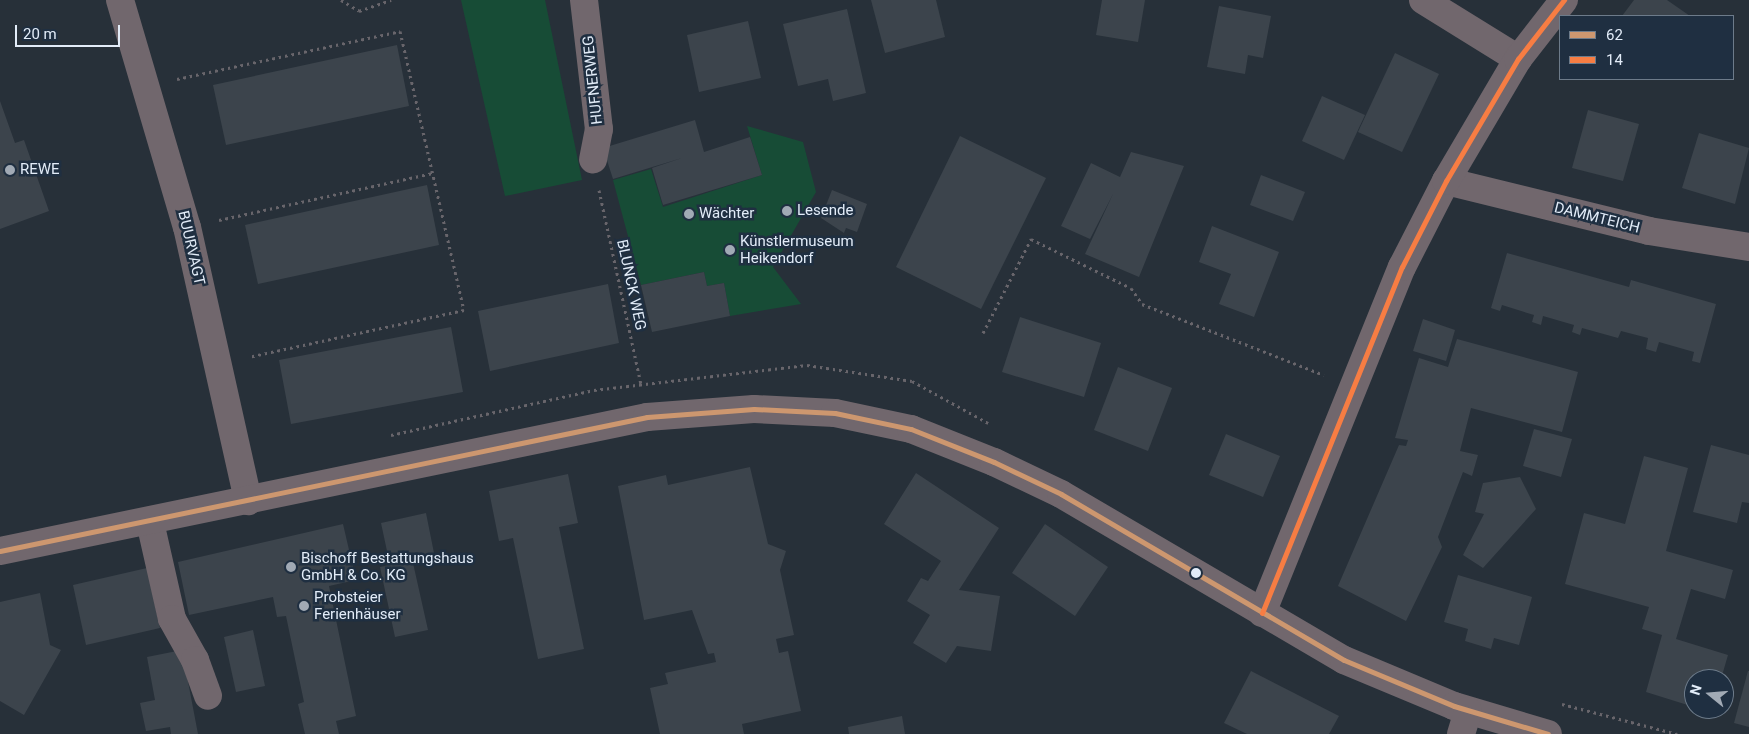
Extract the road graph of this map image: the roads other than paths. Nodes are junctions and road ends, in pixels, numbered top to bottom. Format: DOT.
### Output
graph roads {
  1 [pos="120,0"];
  2 [pos="584,0"];
  3 [pos="1422,0"];
  4 [pos="1564,0"];
  5 [pos="1518,59"];
  6 [pos="593,159"];
  7 [pos="1446,181"];
  8 [pos="1749,247"];
  9 [pos="248,500"];
  10 [pos="150,522"];
  11 [pos="0,551"];
  12 [pos="1262,614"];
  13 [pos="208,696"];
  14 [pos="1464,722"];
  15 [pos="1548,734"];
  1 -- 9 [label="street, BUURVAGT"];
  2 -- 6 [label="street, HUFNERWEG"];
  3 -- 5 [label="street"];
  4 -- 5 [label="street"];
  5 -- 7 [label="street"];
  7 -- 8 [label="street, DAMMTEICH"];
  7 -- 12 [label="street"];
  9 -- 10 [label="street"];
  9 -- 12 [label="street"];
  10 -- 11 [label="street"];
  10 -- 13 [label="street"];
  12 -- 14 [label="street"];
  14 -- 15 [label="street"];
}
